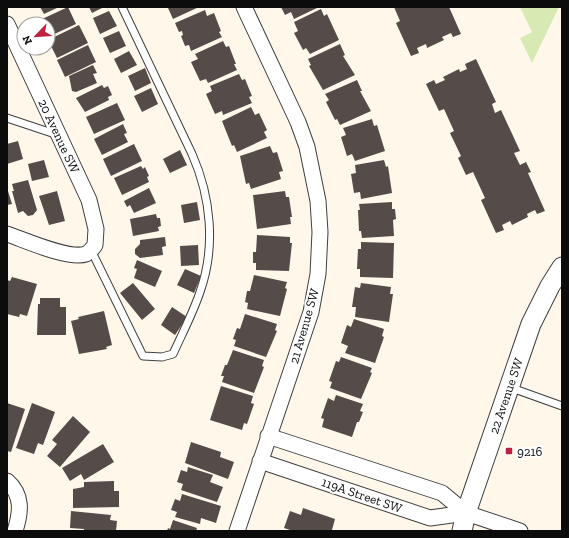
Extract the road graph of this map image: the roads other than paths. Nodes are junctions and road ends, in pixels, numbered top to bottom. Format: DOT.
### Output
graph roads {
  1 [pos="122,7"];
  2 [pos="244,7"];
  3 [pos="7,24"];
  4 [pos="7,118"];
  5 [pos="59,135"];
  6 [pos="7,234"];
  7 [pos="91,250"];
  8 [pos="562,267"];
  9 [pos="509,387"];
  10 [pos="562,406"];
  11 [pos="268,436"];
  12 [pos="260,461"];
  13 [pos="7,481"];
  14 [pos="464,522"];
  15 [pos="15,531"];
  16 [pos="237,531"];
  17 [pos="520,531"];
  1 -- 7 [label="lane"];
  2 -- 11 [label="street, 21 Avenue SW"];
  3 -- 5 [label="street, 20 Avenue SW"];
  4 -- 5 [label="lane"];
  5 -- 7 [label="street, 20 Avenue SW"];
  6 -- 7 [label="street"];
  8 -- 9 [label="street, 22 Avenue SW"];
  9 -- 10 [label="lane"];
  9 -- 14 [label="street, 22 Avenue SW"];
  11 -- 12 [label="street, 21 Avenue SW"];
  11 -- 14 [label="street, 119A Street SW"];
  12 -- 14 [label="street, 119A Street SW"];
  12 -- 16 [label="street, 21 Avenue SW"];
  13 -- 15 [label="street"];
  14 -- 17 [label="street, 119A Street SW"];
}
